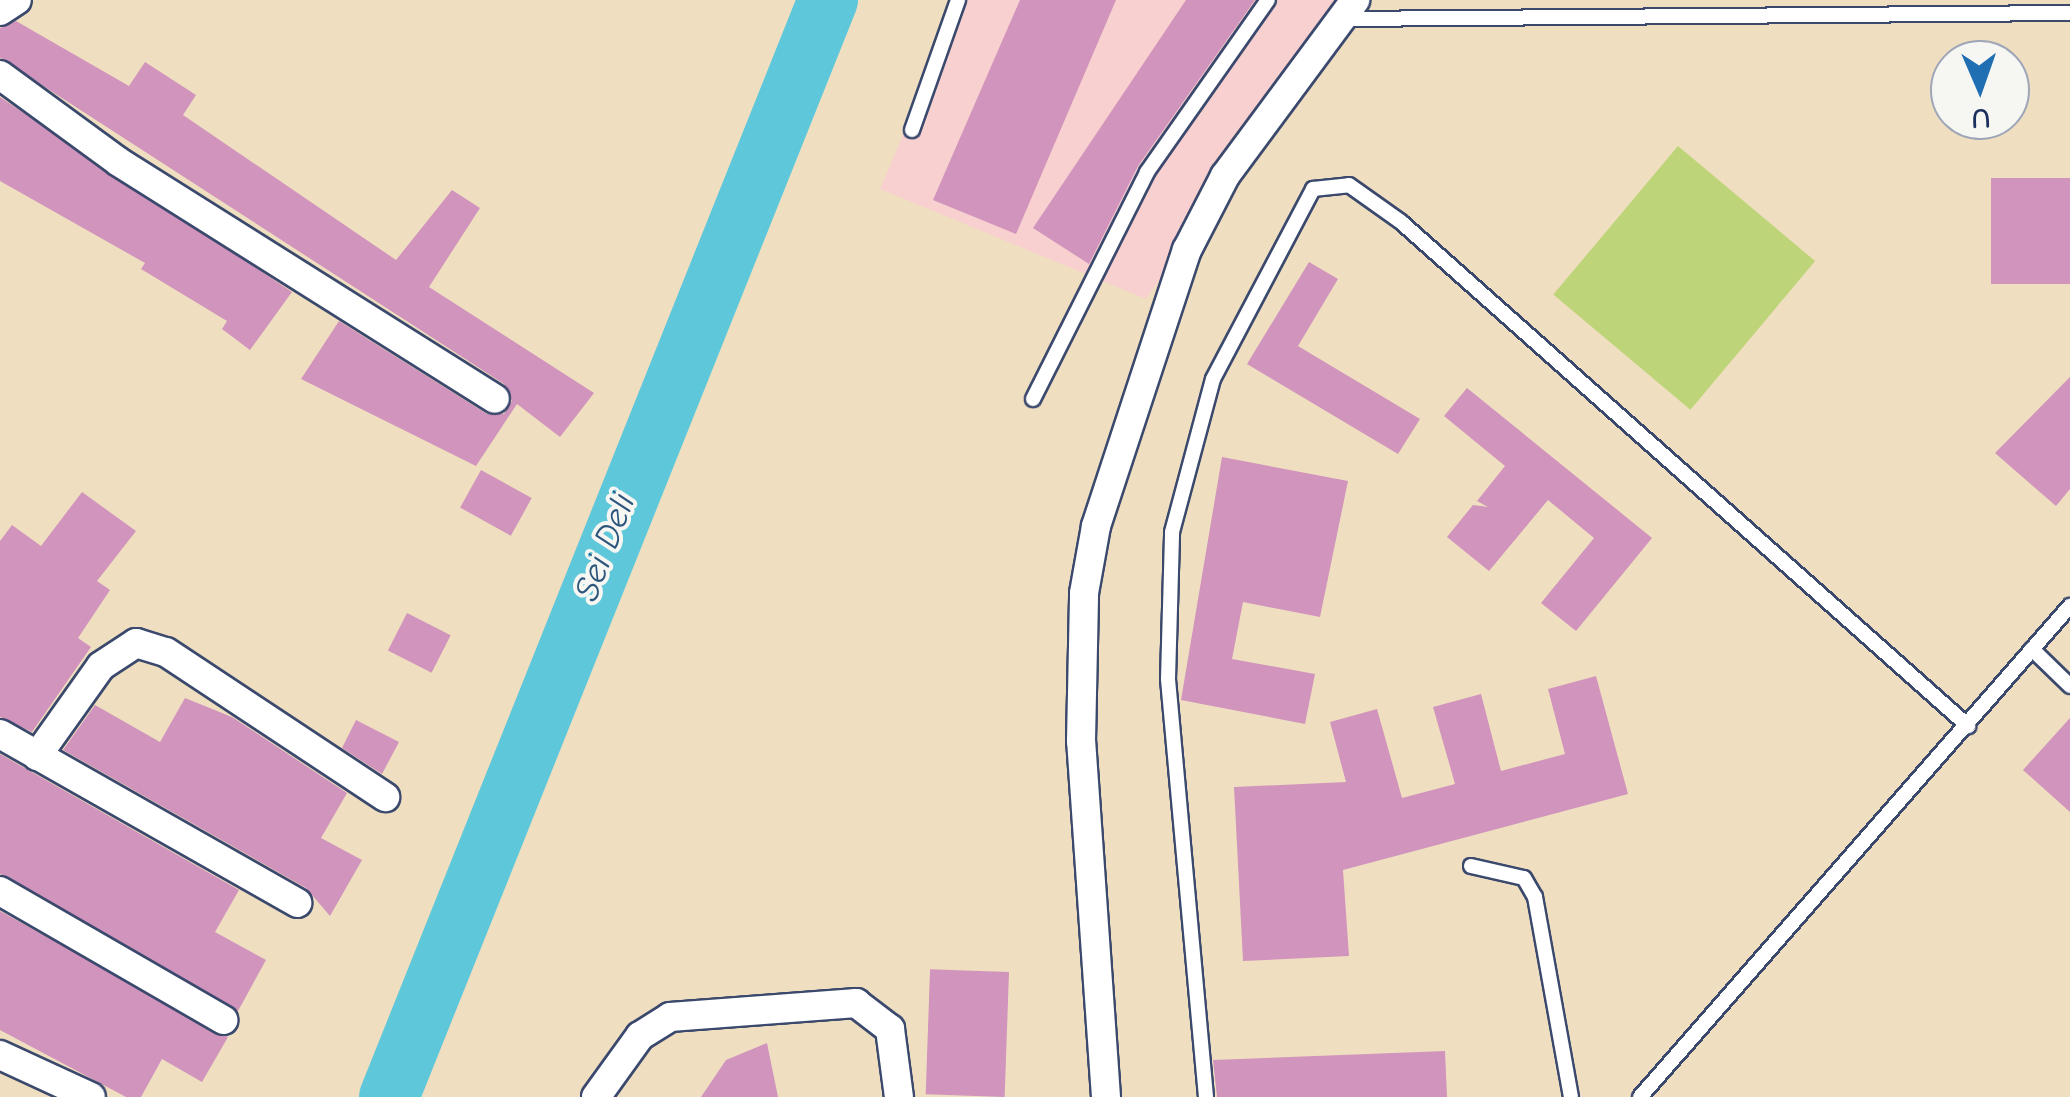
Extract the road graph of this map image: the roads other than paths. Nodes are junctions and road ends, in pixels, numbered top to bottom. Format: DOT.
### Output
graph roads {
  1 [pos="17,0"];
  2 [pos="958,0"];
  3 [pos="1268,0"];
  4 [pos="1348,9"];
  5 [pos="0,11"];
  6 [pos="2070,12"];
  7 [pos="0,75"];
  8 [pos="912,130"];
  9 [pos="495,399"];
  10 [pos="1033,399"];
  11 [pos="2070,606"];
  12 [pos="2032,650"];
  13 [pos="2070,686"];
  14 [pos="1968,726"];
  15 [pos="0,734"];
  16 [pos="38,756"];
  17 [pos="385,797"];
  18 [pos="1471,866"];
  19 [pos="0,892"];
  20 [pos="298,903"];
  21 [pos="223,1020"];
  22 [pos="0,1055"];
  23 [pos="91,1097"];
  24 [pos="596,1097"];
  25 [pos="899,1097"];
  26 [pos="1106,1097"];
  27 [pos="1206,1097"];
  28 [pos="1571,1097"];
  29 [pos="1640,1097"];
  1 -- 5 [label="street"];
  2 -- 8 [label="lane"];
  3 -- 10 [label="lane"];
  4 -- 6 [label="lane"];
  4 -- 26 [label="street"];
  7 -- 9 [label="street"];
  11 -- 12 [label="lane"];
  12 -- 13 [label="lane"];
  12 -- 14 [label="lane"];
  14 -- 27 [label="lane"];
  14 -- 29 [label="lane"];
  15 -- 16 [label="street"];
  16 -- 17 [label="street"];
  16 -- 20 [label="street"];
  18 -- 28 [label="lane"];
  19 -- 21 [label="street"];
  22 -- 23 [label="street"];
  24 -- 25 [label="street"];
}
